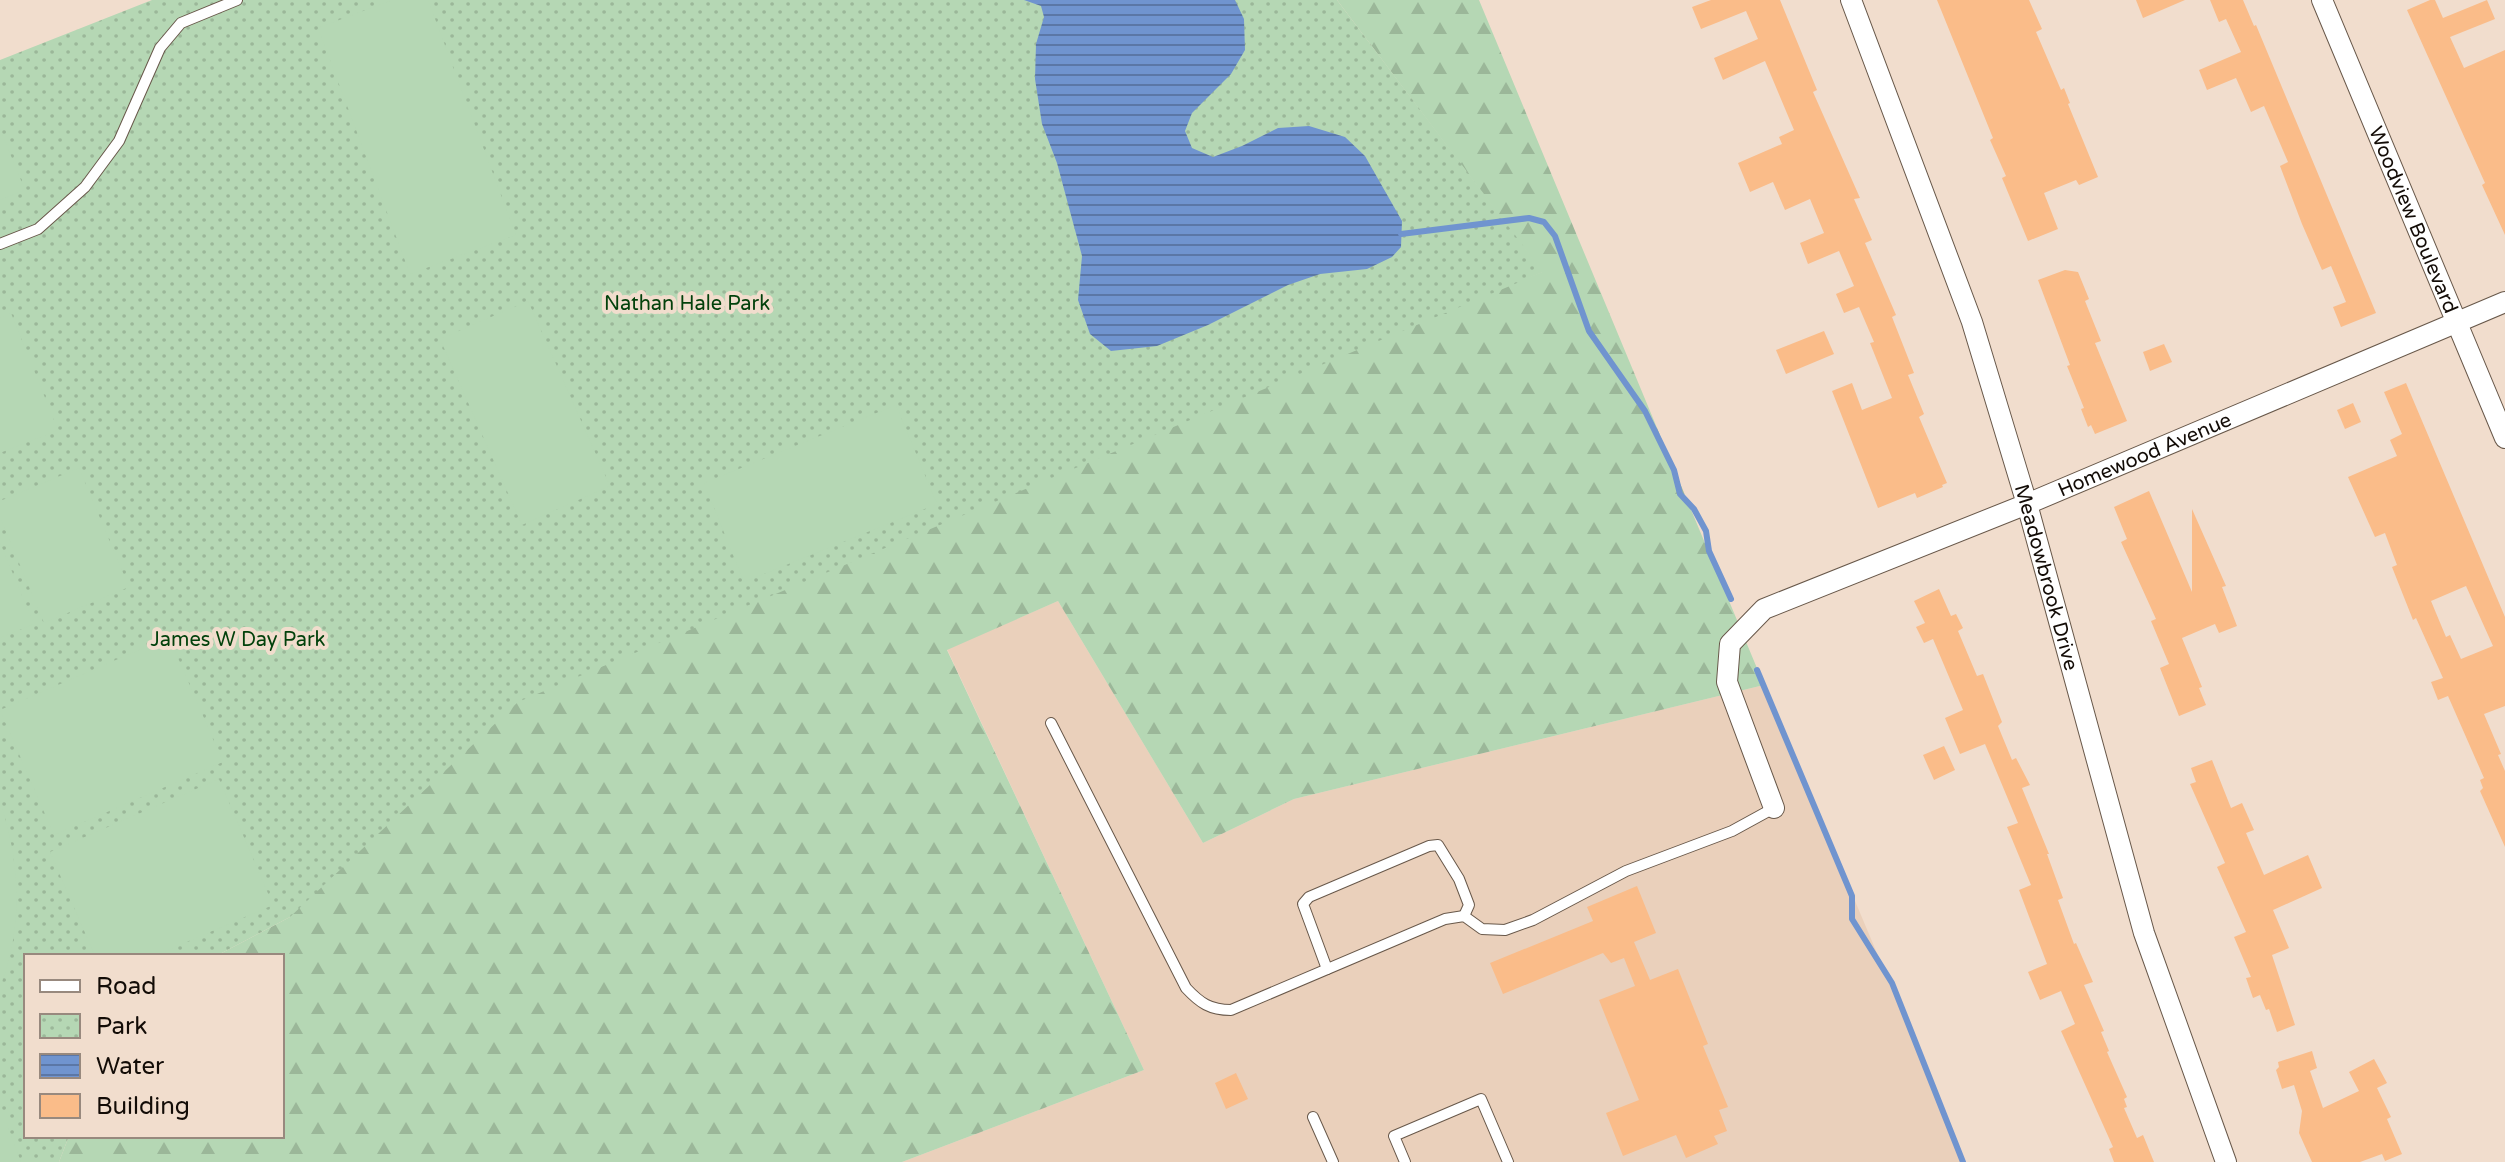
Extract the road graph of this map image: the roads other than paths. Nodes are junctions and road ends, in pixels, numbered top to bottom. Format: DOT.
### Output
graph roads {
  1 [pos="237,0"];
  2 [pos="1851,0"];
  3 [pos="2322,0"];
  4 [pos="0,244"];
  5 [pos="2505,302"];
  6 [pos="2456,322"];
  7 [pos="2505,438"];
  8 [pos="2027,504"];
  9 [pos="1051,723"];
  10 [pos="1774,808"];
  11 [pos="1464,916"];
  12 [pos="1327,969"];
  13 [pos="1313,1117"];
  14 [pos="1333,1162"];
  15 [pos="1405,1162"];
  16 [pos="1508,1162"];
  17 [pos="2226,1162"];
  1 -- 4 [label="lane"];
  2 -- 8 [label="street, Meadowbrook Drive"];
  3 -- 6 [label="street, Woodview Boulevard"];
  5 -- 6 [label="street, Homewood Avenue"];
  6 -- 7 [label="street, Woodview Boulevard"];
  6 -- 8 [label="street, Homewood Avenue"];
  8 -- 10 [label="street, Homewood Avenue"];
  8 -- 17 [label="street, Meadowbrook Drive"];
  9 -- 12 [label="lane"];
  10 -- 11 [label="lane"];
  11 -- 12 [label="lane"];
  11 -- 12 [label="lane"];
  13 -- 14 [label="lane"];
  15 -- 16 [label="lane"];
}
